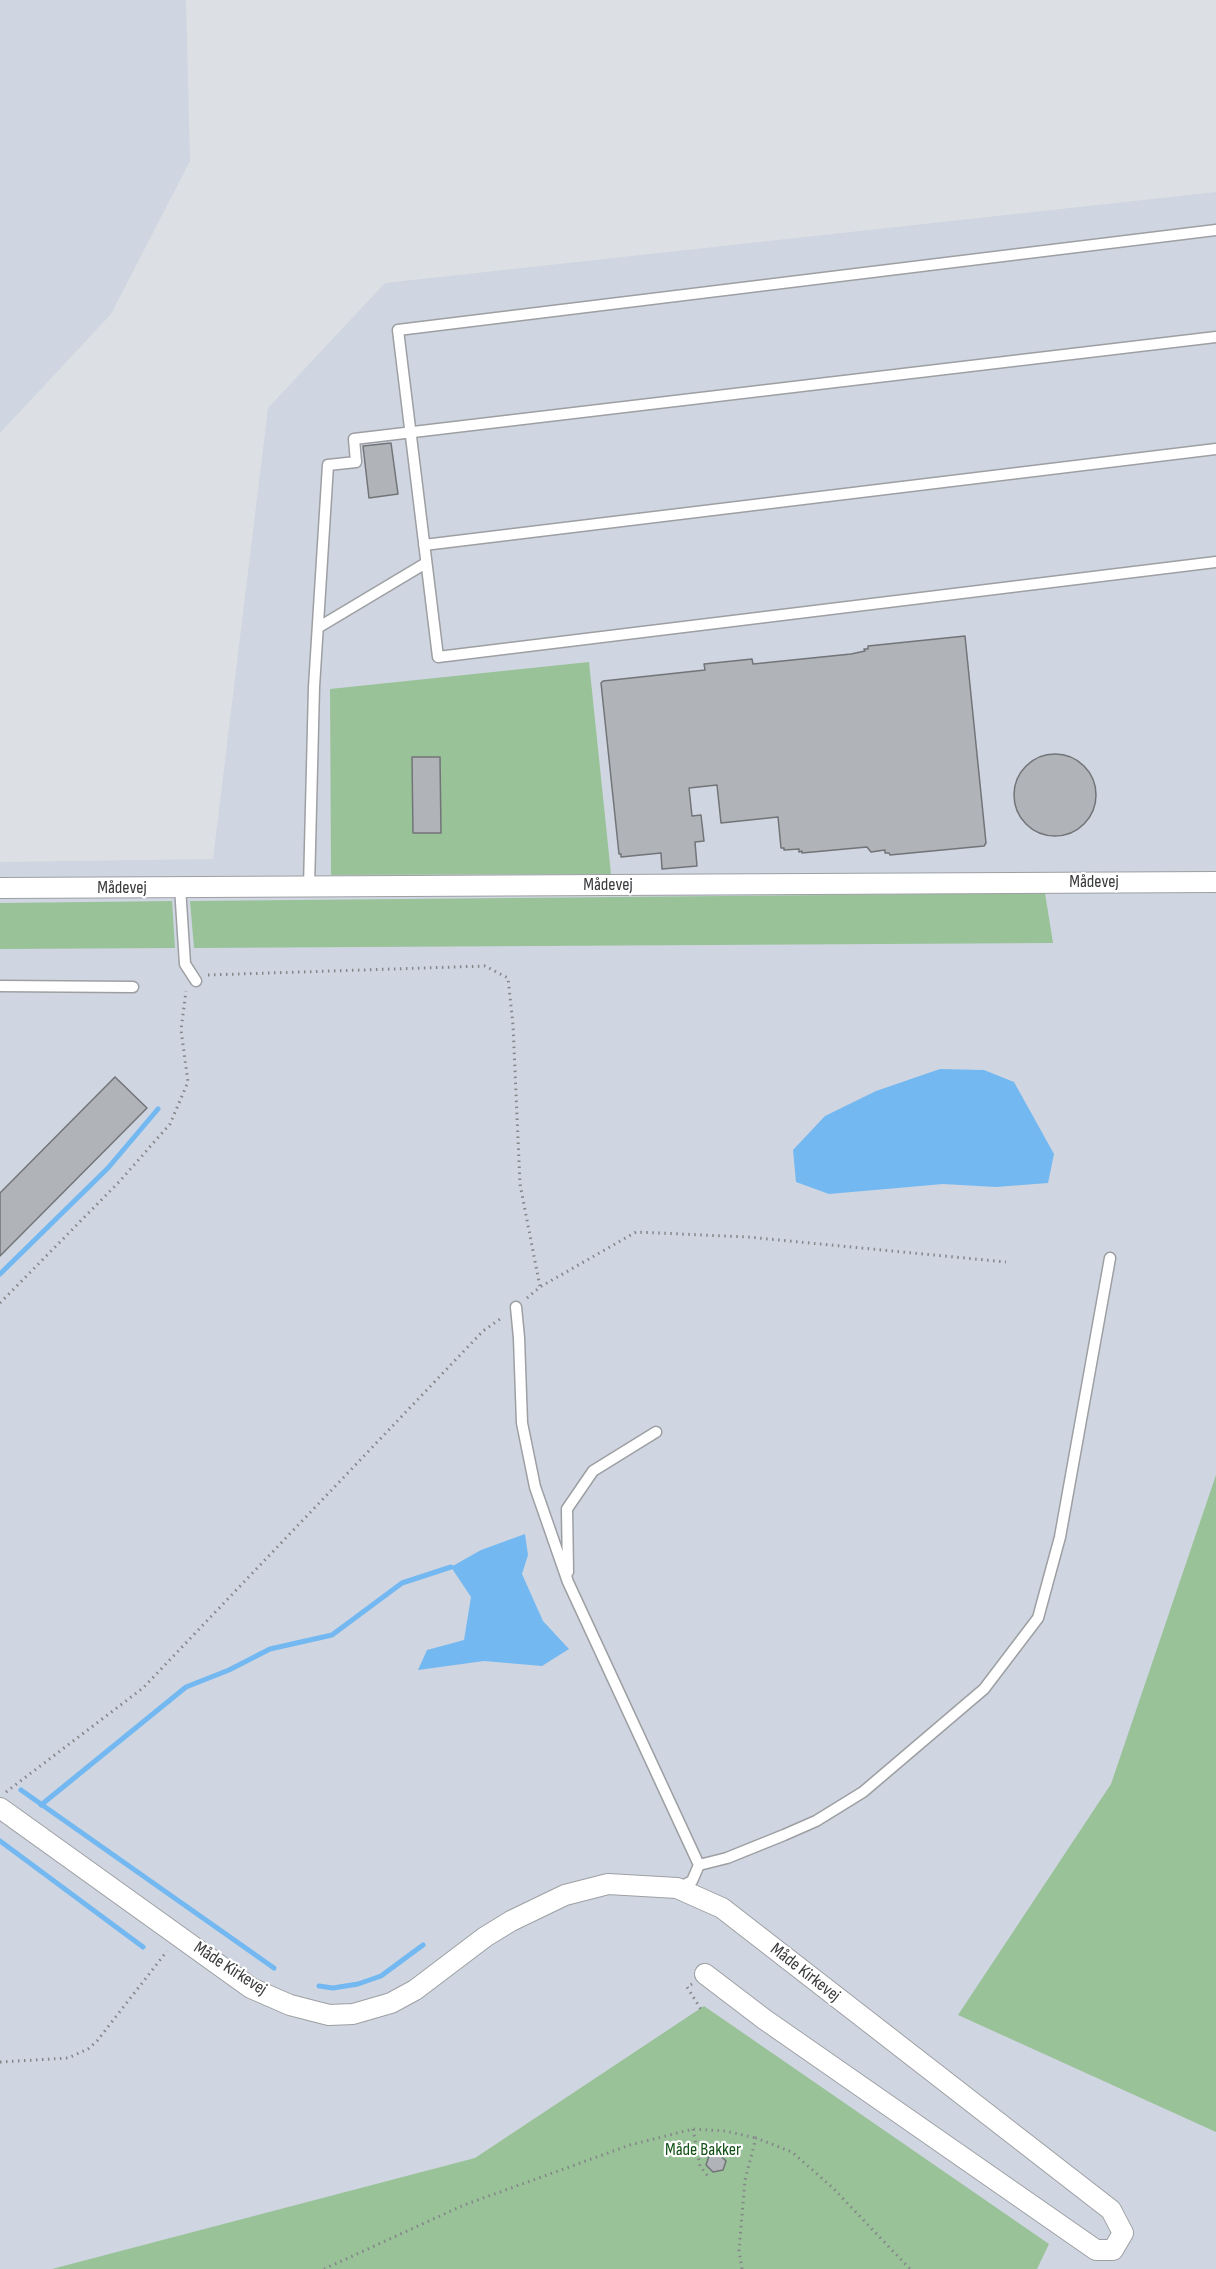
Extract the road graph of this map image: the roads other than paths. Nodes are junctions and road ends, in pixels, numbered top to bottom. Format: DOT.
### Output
graph roads {
  1 [pos="1216,230"];
  2 [pos="1216,337"];
  3 [pos="411,434"];
  4 [pos="1216,449"];
  5 [pos="424,545"];
  6 [pos="1216,562"];
  7 [pos="426,563"];
  8 [pos="319,627"];
  9 [pos="1216,882"];
  10 [pos="180,887"];
  11 [pos="309,887"];
  12 [pos="0,888"];
  13 [pos="196,981"];
  14 [pos="0,986"];
  15 [pos="133,987"];
  16 [pos="1110,1258"];
  17 [pos="516,1307"];
  18 [pos="656,1432"];
  19 [pos="568,1582"];
  20 [pos="0,1808"];
  21 [pos="699,1865"];
  22 [pos="677,1888"];
  23 [pos="705,1974"];
  1 -- 3 [label="lane"];
  2 -- 3 [label="lane"];
  3 -- 5 [label="lane"];
  3 -- 8 [label="lane"];
  4 -- 5 [label="lane"];
  5 -- 7 [label="lane"];
  6 -- 7 [label="lane"];
  7 -- 8 [label="lane"];
  8 -- 11 [label="lane"];
  9 -- 11 [label="street, Mådevej"];
  10 -- 11 [label="street, Mådevej"];
  10 -- 12 [label="street, Mådevej"];
  10 -- 13 [label="lane"];
  14 -- 15 [label="lane"];
  16 -- 21 [label="lane"];
  17 -- 19 [label="lane"];
  18 -- 19 [label="lane"];
  19 -- 21 [label="lane"];
  20 -- 22 [label="street, Måde Kirkevej"];
  21 -- 22 [label="lane"];
  22 -- 23 [label="street, Måde Kirkevej"];
}
